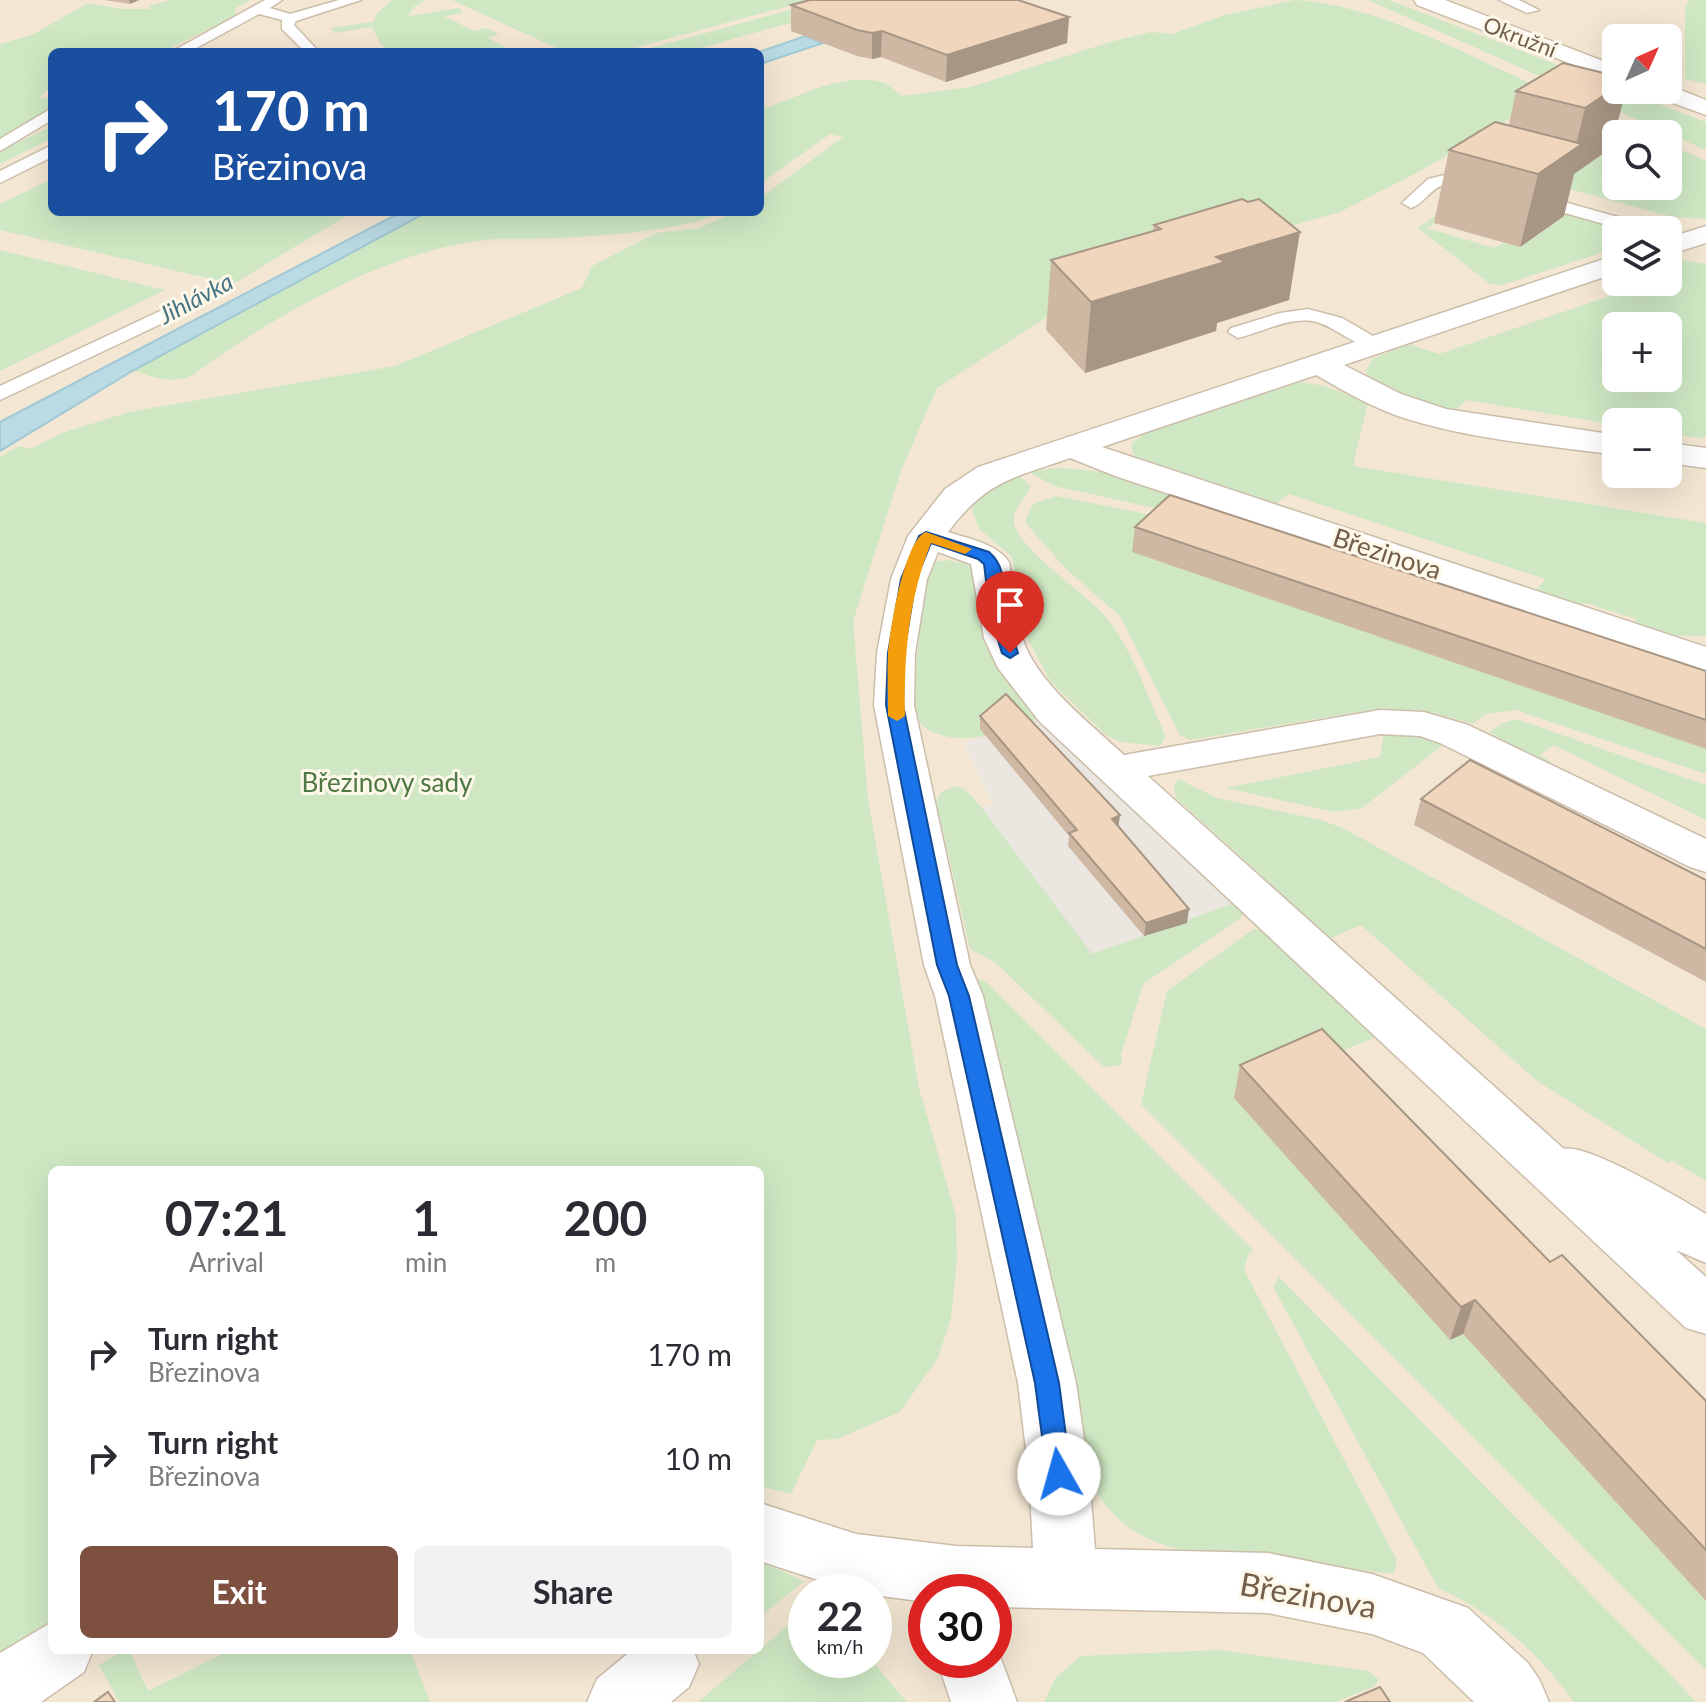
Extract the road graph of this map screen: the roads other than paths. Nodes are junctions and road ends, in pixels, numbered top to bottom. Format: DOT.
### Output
graph roads {
  1 [pos="275,0"];
  2 [pos="354,0"];
  3 [pos="1425,0"];
  4 [pos="1506,0"];
  5 [pos="260,10"];
  6 [pos="1532,10"];
  7 [pos="290,18"];
  8 [pos="186,48"];
  9 [pos="309,48"];
  10 [pos="1602,69"];
  11 [pos="1682,99"];
  12 [pos="1706,108"];
  13 [pos="48,116"];
  14 [pos="0,146"];
  15 [pos="48,152"];
  16 [pos="0,178"];
  17 [pos="1411,203"];
  18 [pos="1602,218"];
  19 [pos="1602,269"];
  20 [pos="192,302"];
  21 [pos="1238,332"];
  22 [pos="1375,343"];
  23 [pos="1317,363"];
  24 [pos="0,394"];
  25 [pos="1602,443"];
  26 [pos="1069,446"];
  27 [pos="1682,455"];
  28 [pos="1706,458"];
  29 [pos="926,536"];
  30 [pos="1706,660"];
  31 [pos="1116,769"];
  32 [pos="1706,857"];
  33 [pos="1532,1150"];
  34 [pos="1706,1241"];
  35 [pos="1706,1311"];
  36 [pos="764,1533"];
  37 [pos="909,1574"];
  38 [pos="1066,1578"];
  39 [pos="1012,1581"];
  40 [pos="55,1654"];
  41 [pos="976,1678"];
  42 [pos="0,1691"];
  43 [pos="984,1702"];
  44 [pos="1516,1702"];
  1 -- 5 [label="lane"];
  2 -- 7 [label="lane"];
  3 -- 10 [label="street, Okružní"];
  4 -- 6 [label="lane"];
  5 -- 7 [label="lane"];
  5 -- 8 [label="lane"];
  7 -- 9 [label="lane"];
  11 -- 12 [label="street"];
  13 -- 14 [label="lane"];
  15 -- 16 [label="lane"];
  17 -- 18 [label="lane"];
  19 -- 22 [label="street"];
  20 -- 24 [label="lane"];
  21 -- 22 [label="lane"];
  22 -- 23 [label="street"];
  23 -- 25 [label="street"];
  23 -- 26 [label="street"];
  26 -- 29 [label="street"];
  26 -- 30 [label="street, Březinova"];
  27 -- 28 [label="street"];
  29 -- 31 [label="street"];
  29 -- 38 [label="street"];
  31 -- 32 [label="street"];
  31 -- 33 [label="street"];
  33 -- 34 [label="street"];
  33 -- 35 [label="street"];
  36 -- 37 [label="street, Březinova"];
  38 -- 39 [label="street, Březinova"];
  38 -- 44 [label="street, Březinova"];
  40 -- 42 [label="street"];
  41 -- 43 [label="street"];
}
